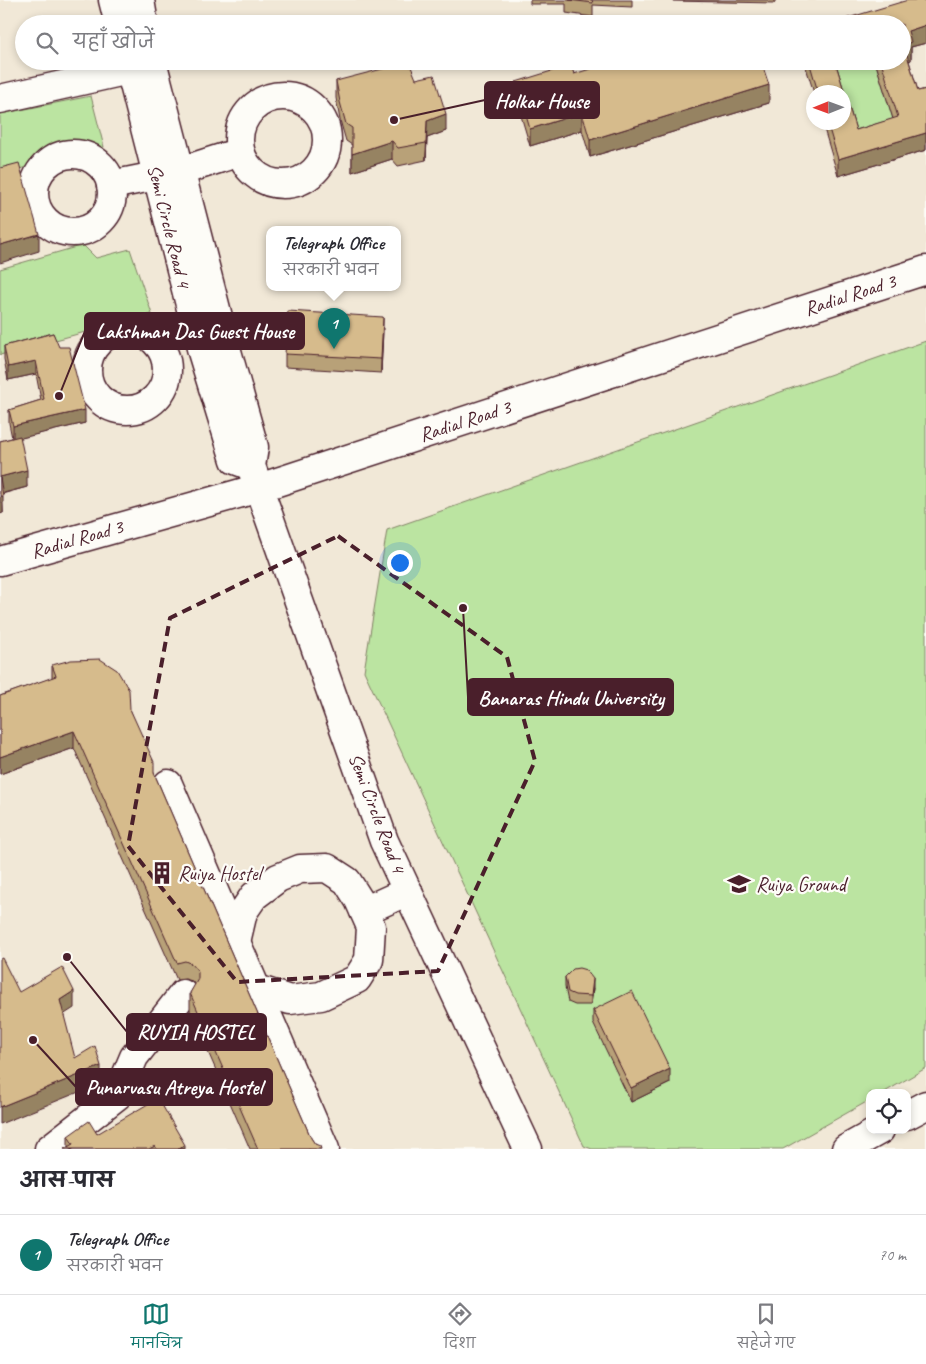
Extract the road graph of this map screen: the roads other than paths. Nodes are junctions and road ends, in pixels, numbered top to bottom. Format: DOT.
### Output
graph roads {
  1 [pos="113,0"];
  2 [pos="140,0"];
  3 [pos="117,15"];
  4 [pos="142,15"];
  5 [pos="117,70"];
  6 [pos="143,70"];
  7 [pos="0,99"];
  8 [pos="240,152"];
  9 [pos="169,174"];
  10 [pos="111,185"];
  11 [pos="926,270"];
  12 [pos="213,348"];
  13 [pos="165,359"];
  14 [pos="255,477"];
  15 [pos="0,560"];
  16 [pos="168,784"];
  17 [pos="408,891"];
  18 [pos="364,911"];
  19 [pos="236,942"];
  20 [pos="247,976"];
  21 [pos="183,994"];
  22 [pos="926,1105"];
  23 [pos="911,1113"];
  24 [pos="873,1134"];
  25 [pos="49,1149"];
  26 [pos="325,1149"];
  27 [pos="528,1149"];
  28 [pos="846,1149"];
  1 -- 3 [label="lane"];
  2 -- 4 [label="lane"];
  5 -- 7 [label="lane"];
  6 -- 9 [label="lane, Semi Circle Road 4"];
  8 -- 9 [label="lane"];
  9 -- 10 [label="lane"];
  9 -- 12 [label="lane, Semi Circle Road 4"];
  11 -- 14 [label="lane, Radial Road 3"];
  12 -- 13 [label="lane"];
  12 -- 14 [label="lane, Semi Circle Road 4"];
  14 -- 15 [label="lane, Radial Road 3"];
  14 -- 17 [label="lane, Semi Circle Road 4"];
  16 -- 19 [label="lane"];
  17 -- 18 [label="lane"];
  17 -- 27 [label="lane, Semi Circle Road 4"];
  18 -- 19 [label="lane"];
  18 -- 20 [label="lane"];
  19 -- 20 [label="lane"];
  20 -- 26 [label="lane"];
  21 -- 25 [label="lane"];
  22 -- 23 [label="lane"];
  24 -- 28 [label="lane"];
}
